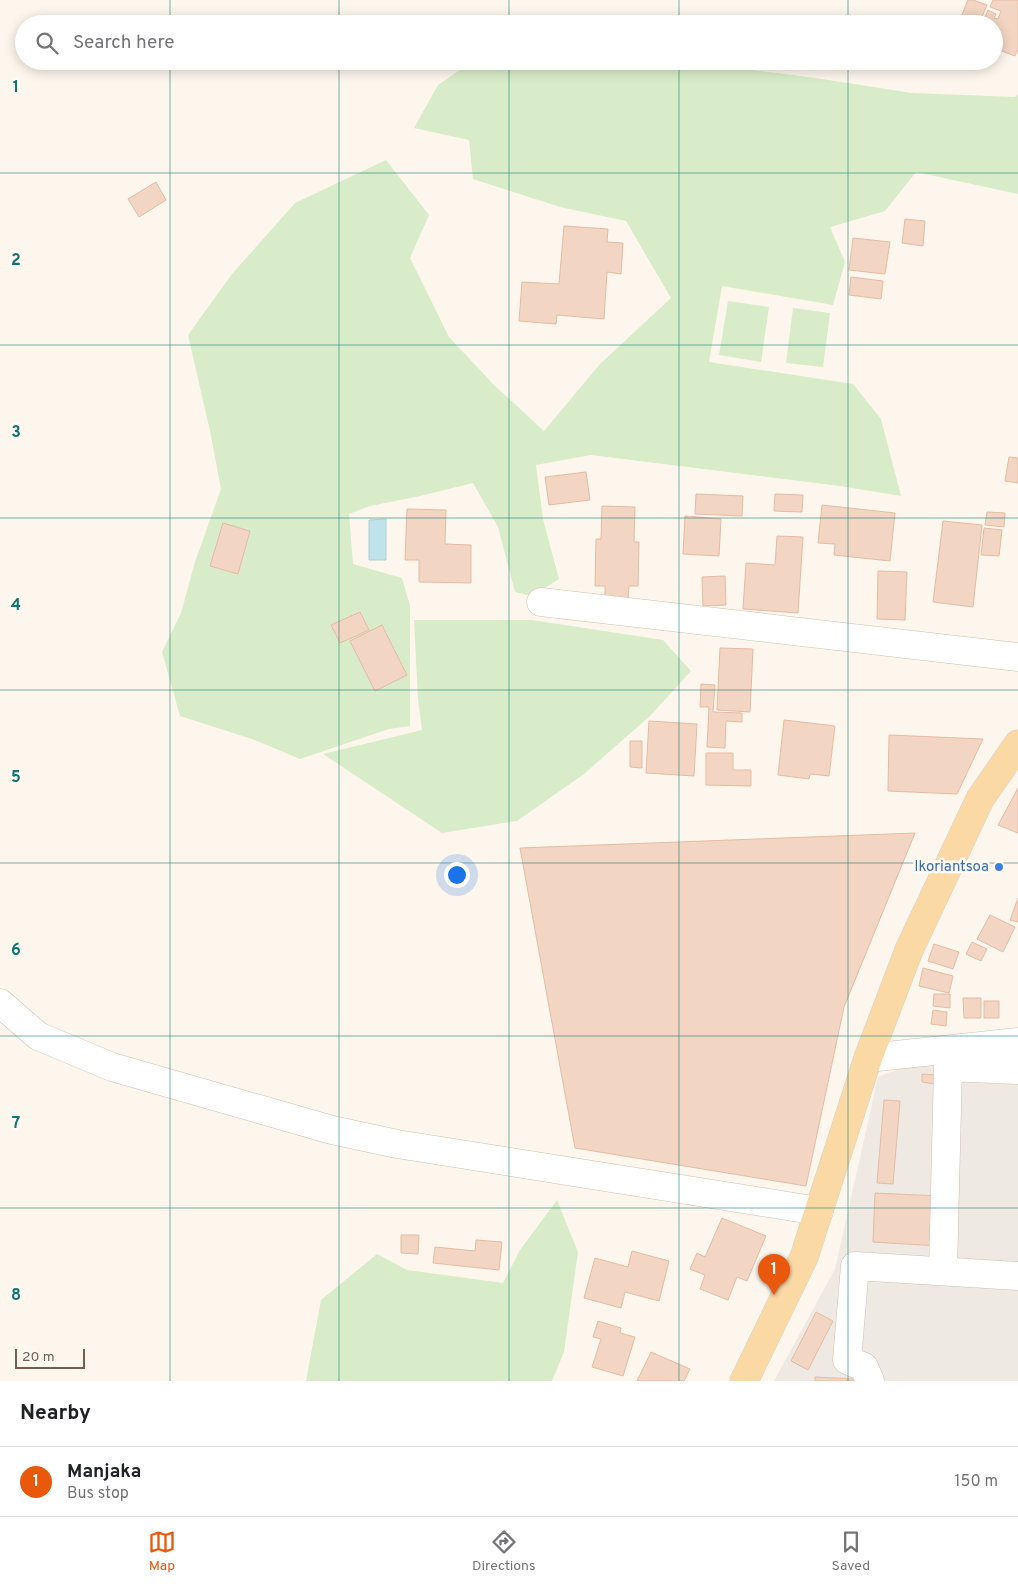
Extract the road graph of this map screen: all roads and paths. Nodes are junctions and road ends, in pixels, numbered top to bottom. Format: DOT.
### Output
graph roads {
  1 [pos="541,602"];
  2 [pos="1018,657"];
  3 [pos="1018,744"];
  4 [pos="0,1003"];
  5 [pos="1018,1042"];
  6 [pos="868,1058"];
  7 [pos="942,1059"];
  8 [pos="1018,1070"];
  9 [pos="819,1211"];
  10 [pos="943,1271"];
  11 [pos="1018,1276"];
  12 [pos="744,1381"];
  13 [pos="870,1381"];
  1 -- 2 [label="street"];
  3 -- 6 [label="main road"];
  4 -- 9 [label="street"];
  5 -- 7 [label="street"];
  6 -- 7 [label="street"];
  6 -- 9 [label="main road"];
  7 -- 8 [label="street"];
  7 -- 10 [label="street"];
  9 -- 12 [label="main road"];
  10 -- 11 [label="street"];
  10 -- 13 [label="street"];
}
